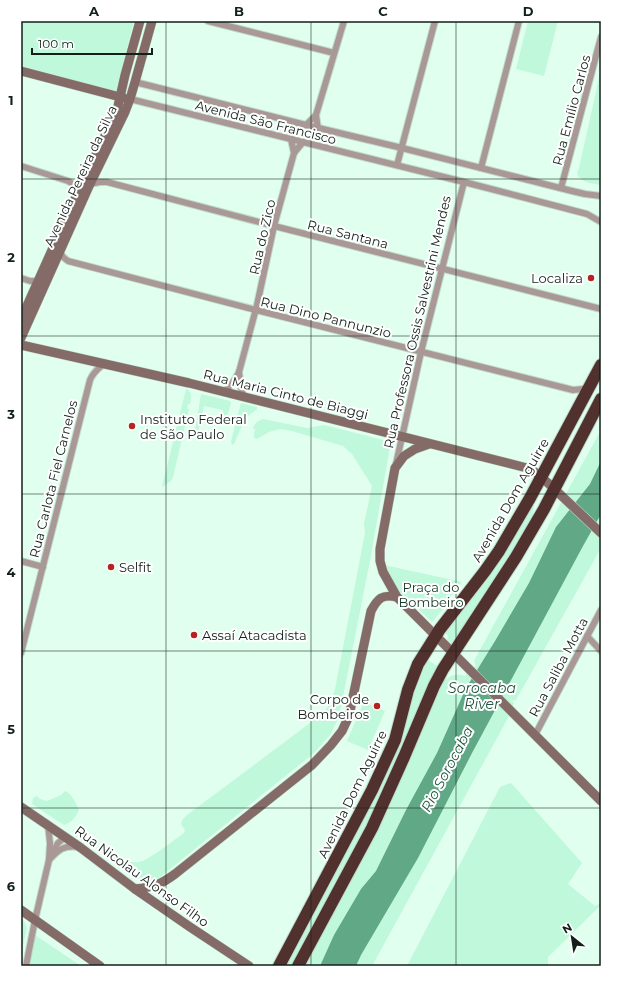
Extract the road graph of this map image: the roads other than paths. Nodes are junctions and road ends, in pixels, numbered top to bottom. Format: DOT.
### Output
graph roads {
  1 [pos="140,21"];
  2 [pos="152,21"];
  3 [pos="208,21"];
  4 [pos="344,21"];
  5 [pos="435,21"];
  6 [pos="519,21"];
  7 [pos="601,37"];
  8 [pos="334,54"];
  9 [pos="21,71"];
  10 [pos="135,82"];
  11 [pos="120,97"];
  12 [pos="130,99"];
  13 [pos="316,115"];
  14 [pos="306,126"];
  15 [pos="318,128"];
  16 [pos="291,139"];
  17 [pos="303,142"];
  18 [pos="402,148"];
  19 [pos="294,153"];
  20 [pos="397,165"];
  21 [pos="21,166"];
  22 [pos="481,168"];
  23 [pos="464,182"];
  24 [pos="90,184"];
  25 [pos="561,188"];
  26 [pos="79,190"];
  27 [pos="601,196"];
  28 [pos="601,222"];
  29 [pos="274,226"];
  30 [pos="60,252"];
  31 [pos="442,269"];
  32 [pos="21,278"];
  33 [pos="39,281"];
  34 [pos="601,309"];
  35 [pos="256,310"];
  36 [pos="21,319"];
  37 [pos="21,338"];
  38 [pos="21,344"];
  39 [pos="421,352"];
  40 [pos="105,363"];
  41 [pos="601,365"];
  42 [pos="239,372"];
  43 [pos="590,385"];
  44 [pos="224,392"];
  45 [pos="244,397"];
  46 [pos="601,399"];
  47 [pos="402,437"];
  48 [pos="430,444"];
  49 [pos="395,468"];
  50 [pos="541,477"];
  51 [pos="558,492"];
  52 [pos="601,533"];
  53 [pos="21,561"];
  54 [pos="43,567"];
  55 [pos="397,597"];
  56 [pos="601,610"];
  57 [pos="435,636"];
  58 [pos="587,636"];
  59 [pos="601,651"];
  60 [pos="21,653"];
  61 [pos="457,657"];
  62 [pos="535,735"];
  63 [pos="601,801"];
  64 [pos="21,807"];
  65 [pos="48,825"];
  66 [pos="65,837"];
  67 [pos="80,848"];
  68 [pos="49,860"];
  69 [pos="135,889"];
  70 [pos="21,910"];
  71 [pos="35,920"];
  72 [pos="26,966"];
  73 [pos="100,966"];
  74 [pos="249,966"];
  75 [pos="279,966"];
  76 [pos="298,966"];
  1 -- 11 [label="main road, Avenida Pereira da Silva"];
  2 -- 10 [label="main road, Avenida Pereira da Silva"];
  3 -- 8 [label="street"];
  4 -- 8 [label="street"];
  5 -- 18 [label="street"];
  6 -- 22 [label="street"];
  7 -- 25 [label="street, Rua Emílio Carlos"];
  8 -- 13 [label="street"];
  9 -- 11 [label="main road"];
  10 -- 12 [label="main road, Avenida Pereira da Silva"];
  10 -- 14 [label="street, Avenida São Francisco"];
  11 -- 12 [label="main road"];
  11 -- 26 [label="main road, Avenida Pereira da Silva"];
  12 -- 16 [label="street, Avenida São Francisco"];
  12 -- 24 [label="main road, Avenida Pereira da Silva"];
  13 -- 14 [label="street"];
  13 -- 15 [label="street"];
  14 -- 15 [label="street, Avenida São Francisco"];
  15 -- 18 [label="street, Avenida São Francisco"];
  16 -- 17 [label="street, Avenida São Francisco"];
  16 -- 19 [label="street, Rua do Zico"];
  17 -- 19 [label="street, Rua do Zico"];
  17 -- 20 [label="street, Avenida São Francisco"];
  18 -- 20 [label="street"];
  18 -- 22 [label="street, Avenida São Francisco"];
  19 -- 29 [label="street, Rua do Zico"];
  20 -- 23 [label="street, Avenida São Francisco"];
  21 -- 26 [label="street"];
  22 -- 25 [label="street, Avenida São Francisco"];
  23 -- 28 [label="street, Avenida São Francisco"];
  23 -- 31 [label="street, Rua Professora Ossis Salvestrini Mendes"];
  24 -- 29 [label="street, Rua Santana"];
  24 -- 30 [label="main road, Avenida Pereira da Silva"];
  25 -- 27 [label="street, Avenida São Francisco"];
  26 -- 33 [label="main road, Avenida Pereira da Silva"];
  29 -- 31 [label="street, Rua Santana"];
  29 -- 35 [label="street, Rua do Zico"];
  30 -- 35 [label="street, Rua Dino Pannunzio"];
  30 -- 37 [label="main road, Avenida Pereira da Silva"];
  31 -- 34 [label="street, Rua Santana"];
  31 -- 39 [label="street, Rua Professora Ossis Salvestrini Mendes"];
  32 -- 33 [label="street"];
  33 -- 36 [label="main road, Avenida Pereira da Silva"];
  35 -- 39 [label="street, Rua Dino Pannunzio"];
  35 -- 42 [label="street, Rua do Zico"];
  38 -- 40 [label="main road, Rua Maria Cinto de Biaggi"];
  39 -- 43 [label="street, Rua Dino Pannunzio"];
  39 -- 47 [label="street, Rua Professora Ossis Salvestrini Mendes"];
  40 -- 44 [label="main road, Rua Maria Cinto de Biaggi"];
  40 -- 54 [label="street, Rua Carlota Fiel Carnelos"];
  41 -- 43 [label="highway, Avenida Dom Aguirre"];
  42 -- 44 [label="street, Rua do Zico"];
  42 -- 45 [label="street, Rua do Zico"];
  43 -- 50 [label="highway, Avenida Dom Aguirre"];
  44 -- 45 [label="main road, Rua Maria Cinto de Biaggi"];
  45 -- 47 [label="main road, Rua Maria Cinto de Biaggi"];
  46 -- 51 [label="highway"];
  47 -- 48 [label="main road, Rua Maria Cinto de Biaggi"];
  47 -- 49 [label="street, Rua Professora Ossis Salvestrini Mendes"];
  48 -- 49 [label="main road, Rua Professora Ossis Salvestrini Mendes"];
  48 -- 50 [label="main road, Rua Maria Cinto de Biaggi"];
  49 -- 55 [label="main road, Rua Professora Ossis Salvestrini Mendes"];
  50 -- 51 [label="main road, Rua Maria Cinto de Biaggi"];
  50 -- 57 [label="highway, Avenida Dom Aguirre"];
  51 -- 52 [label="main road, Rua Maria Cinto de Biaggi"];
  51 -- 61 [label="highway"];
  53 -- 54 [label="street"];
  54 -- 60 [label="street, Rua Carlota Fiel Carnelos"];
  55 -- 57 [label="main road"];
  55 -- 69 [label="main road"];
  56 -- 58 [label="street, Rua Saliba Motta"];
  57 -- 61 [label="main road"];
  57 -- 75 [label="highway, Avenida Dom Aguirre"];
  58 -- 59 [label="street"];
  58 -- 62 [label="street, Rua Saliba Motta"];
  61 -- 62 [label="main road"];
  61 -- 76 [label="highway"];
  62 -- 63 [label="main road"];
  64 -- 65 [label="main road, Rua Nicolau Alonso Filho"];
  65 -- 66 [label="main road, Rua Nicolau Alonso Filho"];
  65 -- 68 [label="street"];
  66 -- 67 [label="main road, Rua Nicolau Alonso Filho"];
  66 -- 68 [label="street"];
  67 -- 68 [label="street"];
  67 -- 69 [label="main road, Rua Nicolau Alonso Filho"];
  68 -- 71 [label="street"];
  69 -- 74 [label="main road, Rua Nicolau Alonso Filho"];
  70 -- 71 [label="main road"];
  71 -- 72 [label="street"];
  71 -- 73 [label="main road"];
}
